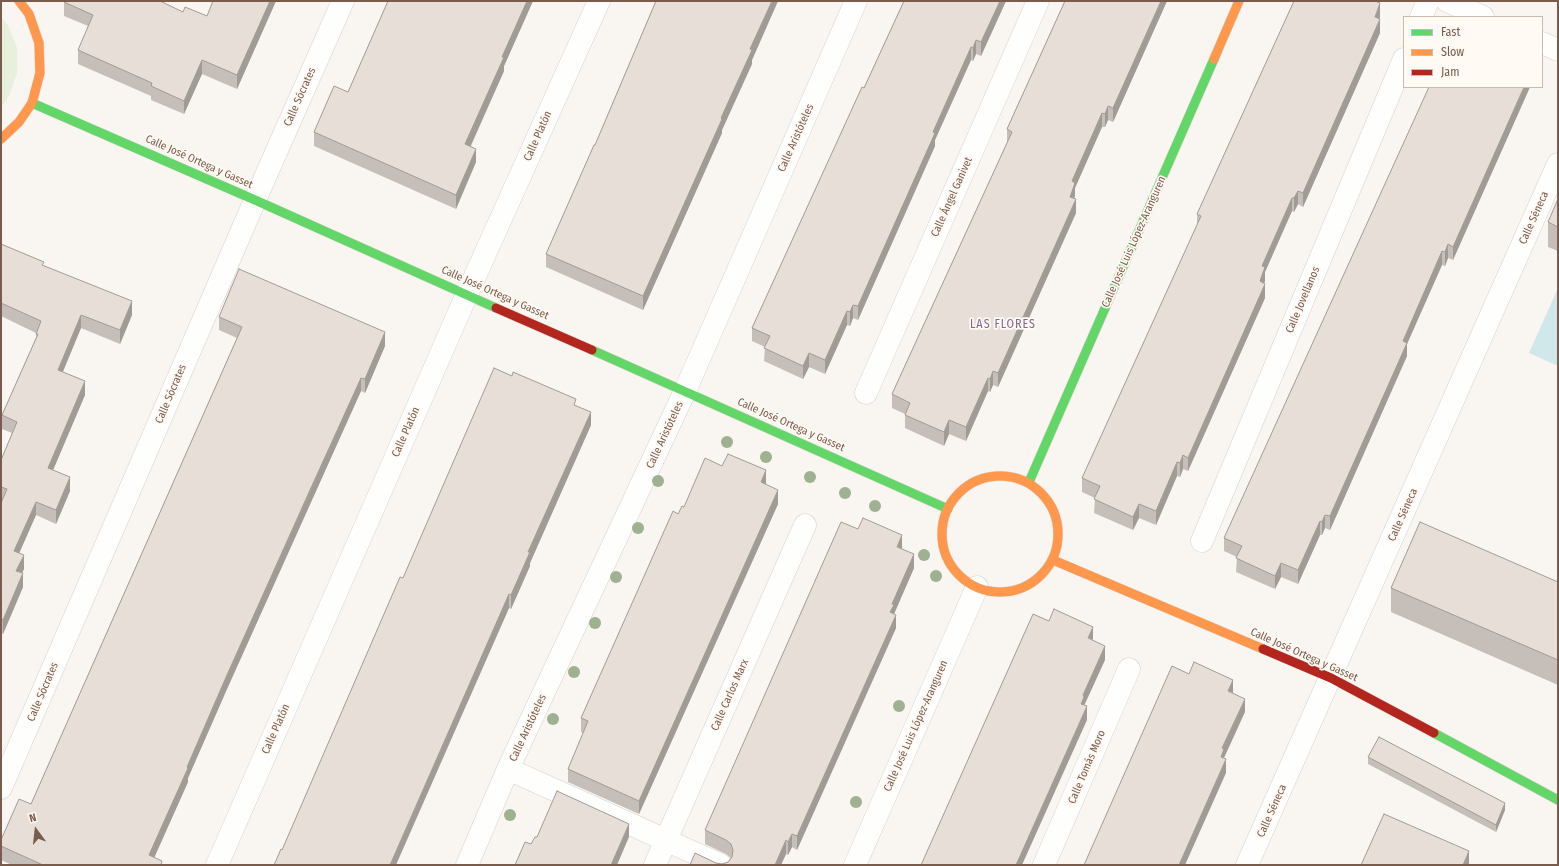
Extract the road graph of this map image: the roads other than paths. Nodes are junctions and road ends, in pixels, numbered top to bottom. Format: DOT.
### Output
graph roads {
  1 [pos="19,1"];
  2 [pos="343,1"];
  3 [pos="599,1"];
  4 [pos="856,1"];
  5 [pos="1038,1"];
  6 [pos="1239,1"];
  7 [pos="1428,1"];
  8 [pos="1447,1"];
  9 [pos="1422,16"];
  10 [pos="1482,16"];
  11 [pos="1543,42"];
  12 [pos="1558,50"];
  13 [pos="1403,61"];
  14 [pos="32,103"];
  15 [pos="1,139"];
  16 [pos="1558,164"];
  17 [pos="255,200"];
  18 [pos="467,294"];
  19 [pos="685,391"];
  20 [pos="866,393"];
  21 [pos="1029,482"];
  22 [pos="948,509"];
  23 [pos="805,525"];
  24 [pos="1202,541"];
  25 [pos="1053,560"];
  26 [pos="977,587"];
  27 [pos="1130,669"];
  28 [pos="1331,678"];
  29 [pos="508,769"];
  30 [pos="1,788"];
  31 [pos="1558,800"];
  32 [pos="666,840"];
  33 [pos="217,865"];
  34 [pos="467,865"];
  35 [pos="655,865"];
  36 [pos="721,865"];
  37 [pos="855,865"];
  38 [pos="1044,865"];
  39 [pos="1248,865"];
  1 -- 14 [label="street"];
  2 -- 17 [label="street, Calle Sócrates"];
  3 -- 18 [label="street, Calle Platón"];
  4 -- 19 [label="street, Calle Aristóteles"];
  5 -- 20 [label="street, Calle Ángel Ganivet"];
  6 -- 21 [label="street, Calle José Luis López-Aranguren"];
  7 -- 9 [label="street"];
  8 -- 10 [label="street"];
  11 -- 12 [label="street"];
  13 -- 24 [label="street, Calle Jovellanos"];
  14 -- 15 [label="street"];
  14 -- 17 [label="street, Calle José Ortega y Gasset"];
  16 -- 28 [label="street, Calle Séneca"];
  17 -- 18 [label="street, Calle José Ortega y Gasset"];
  17 -- 30 [label="street, Calle Sócrates"];
  18 -- 19 [label="street, Calle José Ortega y Gasset"];
  18 -- 33 [label="street, Calle Platón"];
  19 -- 22 [label="street, Calle José Ortega y Gasset"];
  19 -- 29 [label="street, Calle Aristóteles"];
  21 -- 22 [label="street"];
  21 -- 25 [label="street"];
  22 -- 26 [label="street"];
  23 -- 32 [label="street, Calle Carlos Marx"];
  25 -- 26 [label="street"];
  25 -- 28 [label="street, Calle José Ortega y Gasset"];
  26 -- 37 [label="street, Calle José Luis López-Aranguren"];
  27 -- 38 [label="street, Calle Tomás Moro"];
  28 -- 31 [label="street, Calle José Ortega y Gasset"];
  28 -- 39 [label="street, Calle Séneca"];
  29 -- 32 [label="street"];
  29 -- 34 [label="street, Calle Aristóteles"];
  32 -- 35 [label="street, Calle Carlos Marx"];
  32 -- 36 [label="street"];
}
